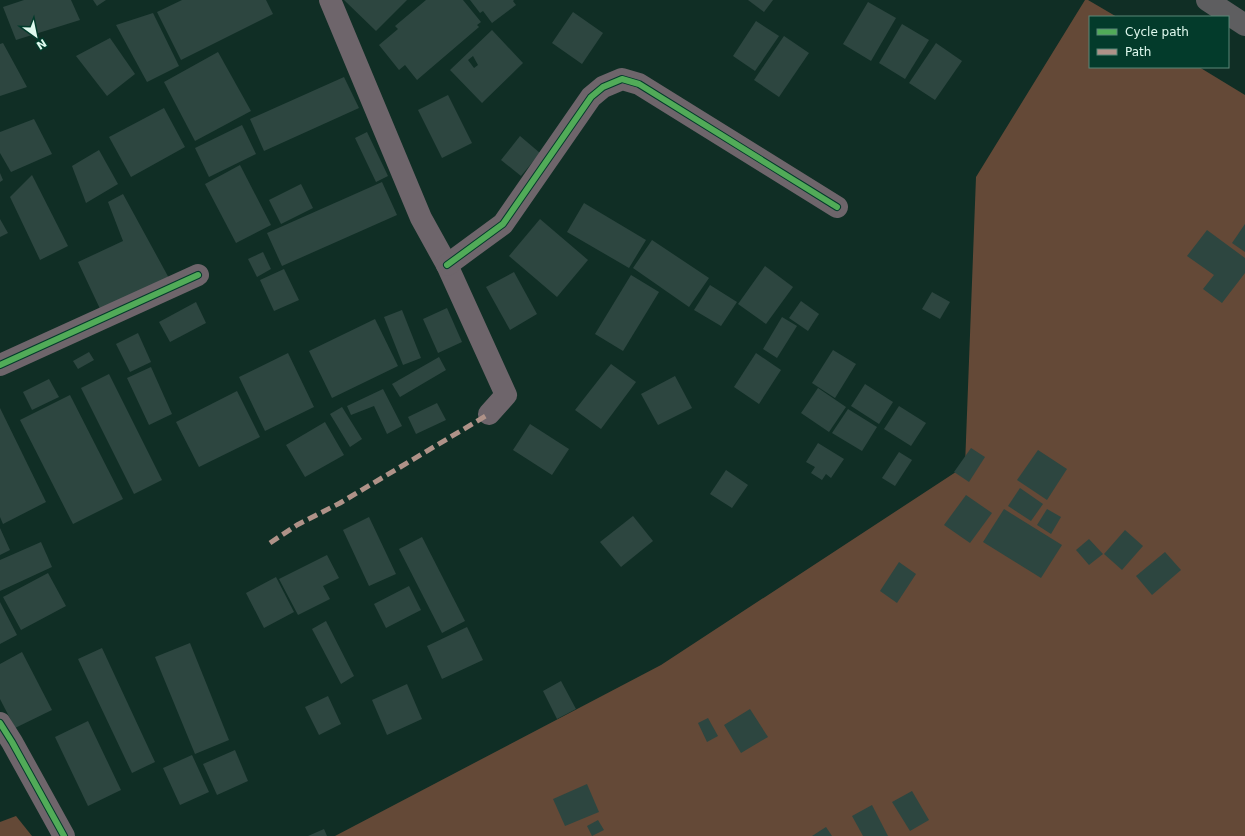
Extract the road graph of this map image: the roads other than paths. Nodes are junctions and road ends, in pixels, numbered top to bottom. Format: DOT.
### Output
graph roads {
  1 [pos="330,0"];
  2 [pos="1207,0"];
  3 [pos="1245,25"];
  4 [pos="837,207"];
  5 [pos="447,265"];
  6 [pos="198,275"];
  7 [pos="0,365"];
  8 [pos="489,414"];
  9 [pos="0,723"];
  10 [pos="64,836"];
  1 -- 5 [label="street"];
  2 -- 3 [label="street"];
  4 -- 5 [label="street"];
  5 -- 8 [label="street"];
  6 -- 7 [label="street"];
  9 -- 10 [label="street"];
}
